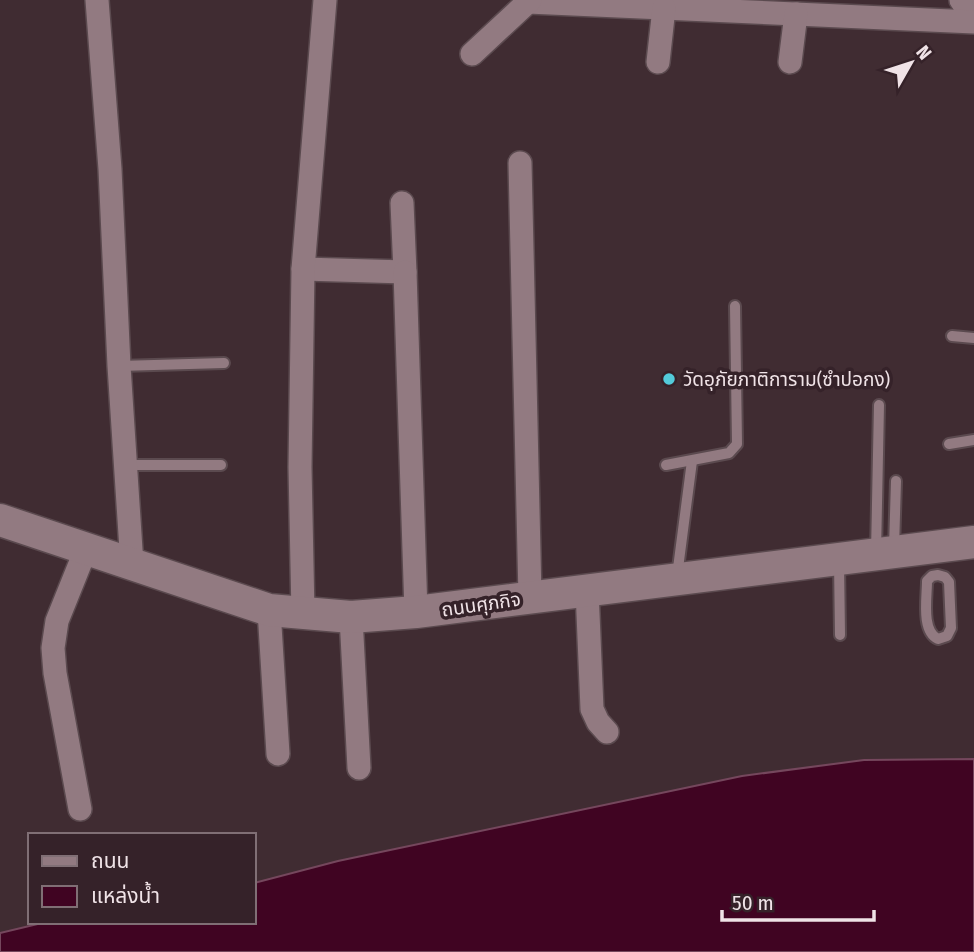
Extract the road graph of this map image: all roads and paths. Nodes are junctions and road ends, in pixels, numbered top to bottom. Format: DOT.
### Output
graph roads {
  1 [pos="97,0"];
  2 [pos="325,0"];
  3 [pos="961,0"];
  4 [pos="529,1"];
  5 [pos="664,8"];
  6 [pos="796,14"];
  7 [pos="974,21"];
  8 [pos="472,54"];
  9 [pos="658,62"];
  10 [pos="790,62"];
  11 [pos="520,163"];
  12 [pos="402,202"];
  13 [pos="303,269"];
  14 [pos="404,272"];
  15 [pos="735,306"];
  16 [pos="952,336"];
  17 [pos="974,338"];
  18 [pos="224,363"];
  19 [pos="119,366"];
  20 [pos="879,405"];
  21 [pos="974,440"];
  22 [pos="949,443"];
  23 [pos="692,461"];
  24 [pos="126,465"];
  25 [pos="221,465"];
  26 [pos="666,465"];
  27 [pos="896,481"];
  28 [pos="0,520"];
  29 [pos="974,542"];
  30 [pos="86,549"];
  31 [pos="885,553"];
  32 [pos="679,557"];
  33 [pos="839,559"];
  34 [pos="939,560"];
  35 [pos="132,565"];
  36 [pos="587,590"];
  37 [pos="530,597"];
  38 [pos="269,610"];
  39 [pos="416,612"];
  40 [pos="303,614"];
  41 [pos="351,617"];
  42 [pos="840,635"];
  43 [pos="607,732"];
  44 [pos="278,754"];
  45 [pos="359,768"];
  46 [pos="80,809"];
  1 -- 19 [label="street"];
  2 -- 13 [label="street"];
  3 -- 7 [label="street"];
  4 -- 5 [label="street"];
  4 -- 8 [label="street"];
  5 -- 6 [label="street"];
  5 -- 9 [label="street"];
  6 -- 7 [label="street"];
  6 -- 10 [label="street"];
  11 -- 37 [label="street"];
  12 -- 14 [label="street"];
  13 -- 14 [label="street"];
  13 -- 40 [label="street"];
  14 -- 39 [label="street"];
  15 -- 23 [label="lane"];
  16 -- 17 [label="lane"];
  18 -- 19 [label="lane"];
  19 -- 24 [label="street"];
  20 -- 31 [label="lane"];
  21 -- 22 [label="lane"];
  23 -- 26 [label="lane"];
  23 -- 32 [label="lane"];
  24 -- 25 [label="lane"];
  24 -- 35 [label="street"];
  27 -- 31 [label="lane"];
  28 -- 30 [label="main road, ถนนศุภกิจ"];
  29 -- 34 [label="main road, ถนนศุภกิจ"];
  30 -- 35 [label="main road, ถนนศุภกิจ"];
  30 -- 46 [label="street"];
  31 -- 33 [label="main road, ถนนศุภกิจ"];
  31 -- 34 [label="main road, ถนนศุภกิจ"];
  32 -- 33 [label="main road, ถนนศุภกิจ"];
  32 -- 36 [label="main road, ถนนศุภกิจ"];
  33 -- 42 [label="lane"];
  34 -- 34 [label="lane"];
  35 -- 38 [label="main road, ถนนศุภกิจ"];
  36 -- 37 [label="main road, ถนนศุภกิจ"];
  36 -- 43 [label="street"];
  37 -- 39 [label="main road, ถนนศุภกิจ"];
  38 -- 40 [label="main road, ถนนศุภกิจ"];
  38 -- 44 [label="street"];
  39 -- 41 [label="main road, ถนนศุภกิจ"];
  40 -- 41 [label="main road, ถนนศุภกิจ"];
  41 -- 45 [label="street"];
}
